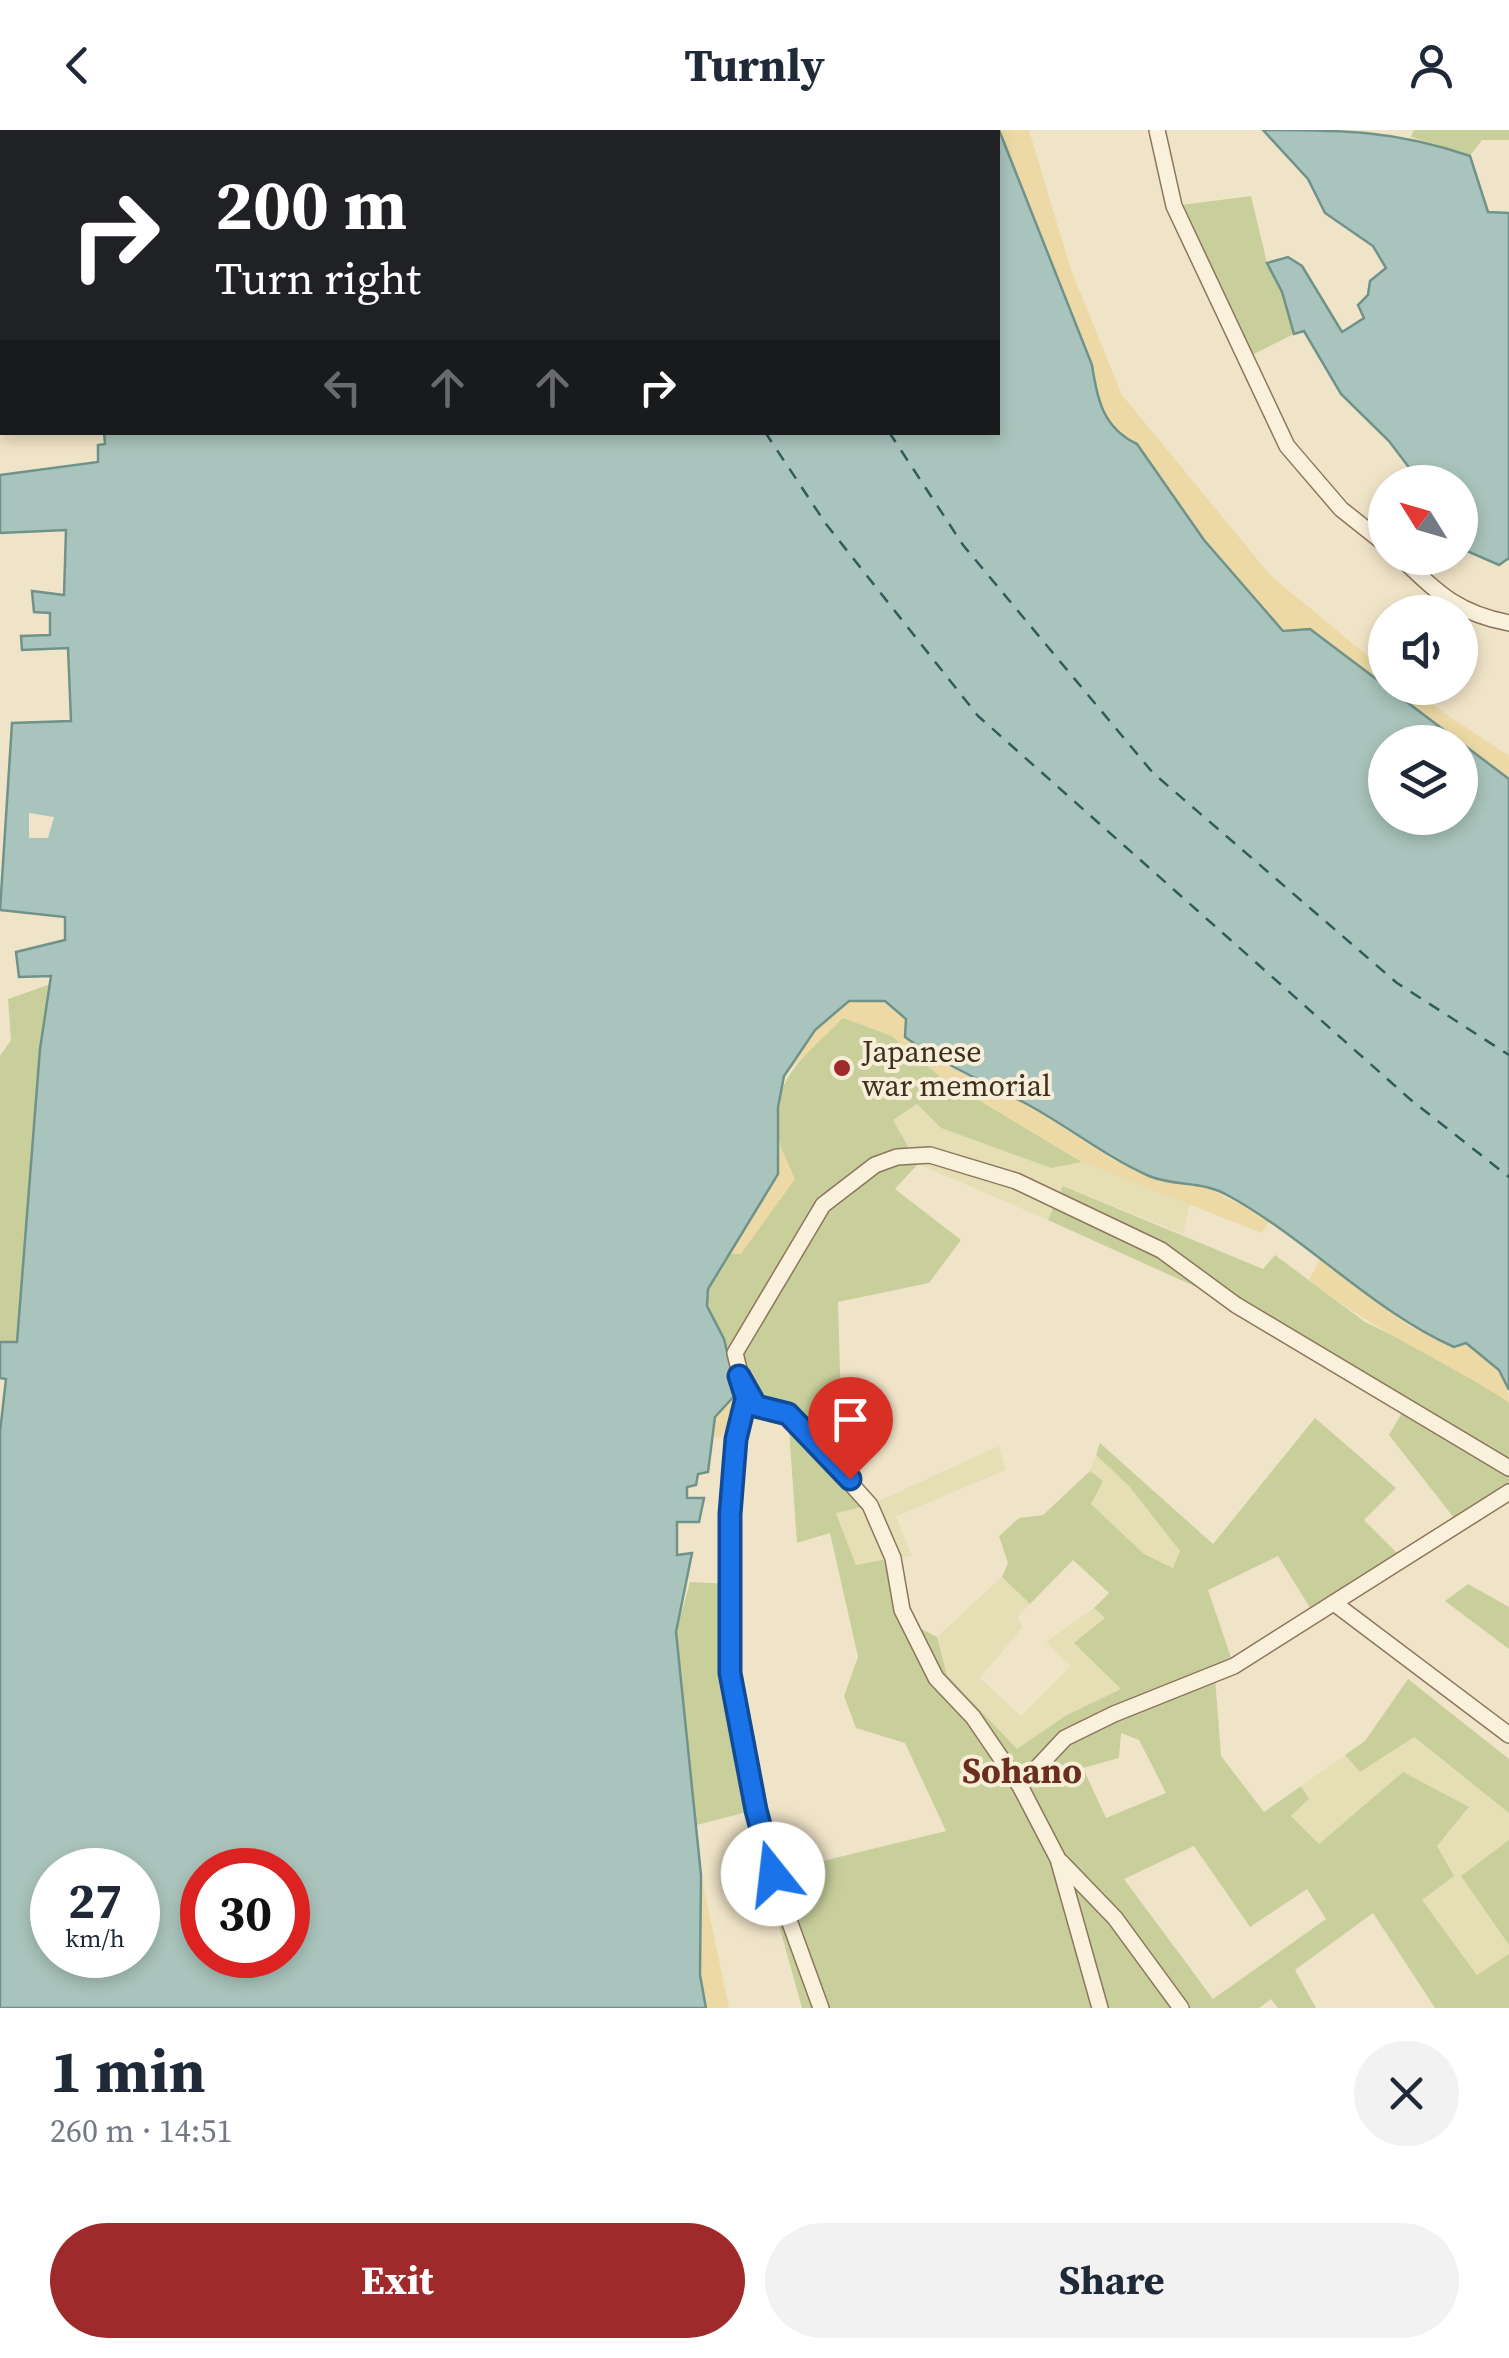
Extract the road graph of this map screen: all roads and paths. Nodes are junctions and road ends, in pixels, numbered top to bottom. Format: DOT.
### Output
graph roads {
  1 [pos="1157,130"];
  2 [pos="1368,530"];
  3 [pos="1419,575"];
  4 [pos="1509,624"];
  5 [pos="739,1376"];
  6 [pos="1509,1468"];
  7 [pos="1509,1492"];
  8 [pos="1334,1603"];
  9 [pos="1509,1735"];
  10 [pos="1020,1786"];
  11 [pos="1058,1859"];
  12 [pos="821,2008"];
  13 [pos="1100,2008"];
  14 [pos="1181,2008"];
  1 -- 2 [label="street"];
  3 -- 4 [label="street"];
  5 -- 6 [label="street"];
  5 -- 10 [label="street"];
  5 -- 12 [label="street"];
  7 -- 8 [label="street"];
  8 -- 9 [label="street"];
  8 -- 10 [label="street"];
  10 -- 11 [label="street"];
  11 -- 13 [label="street"];
  11 -- 14 [label="street"];
}
